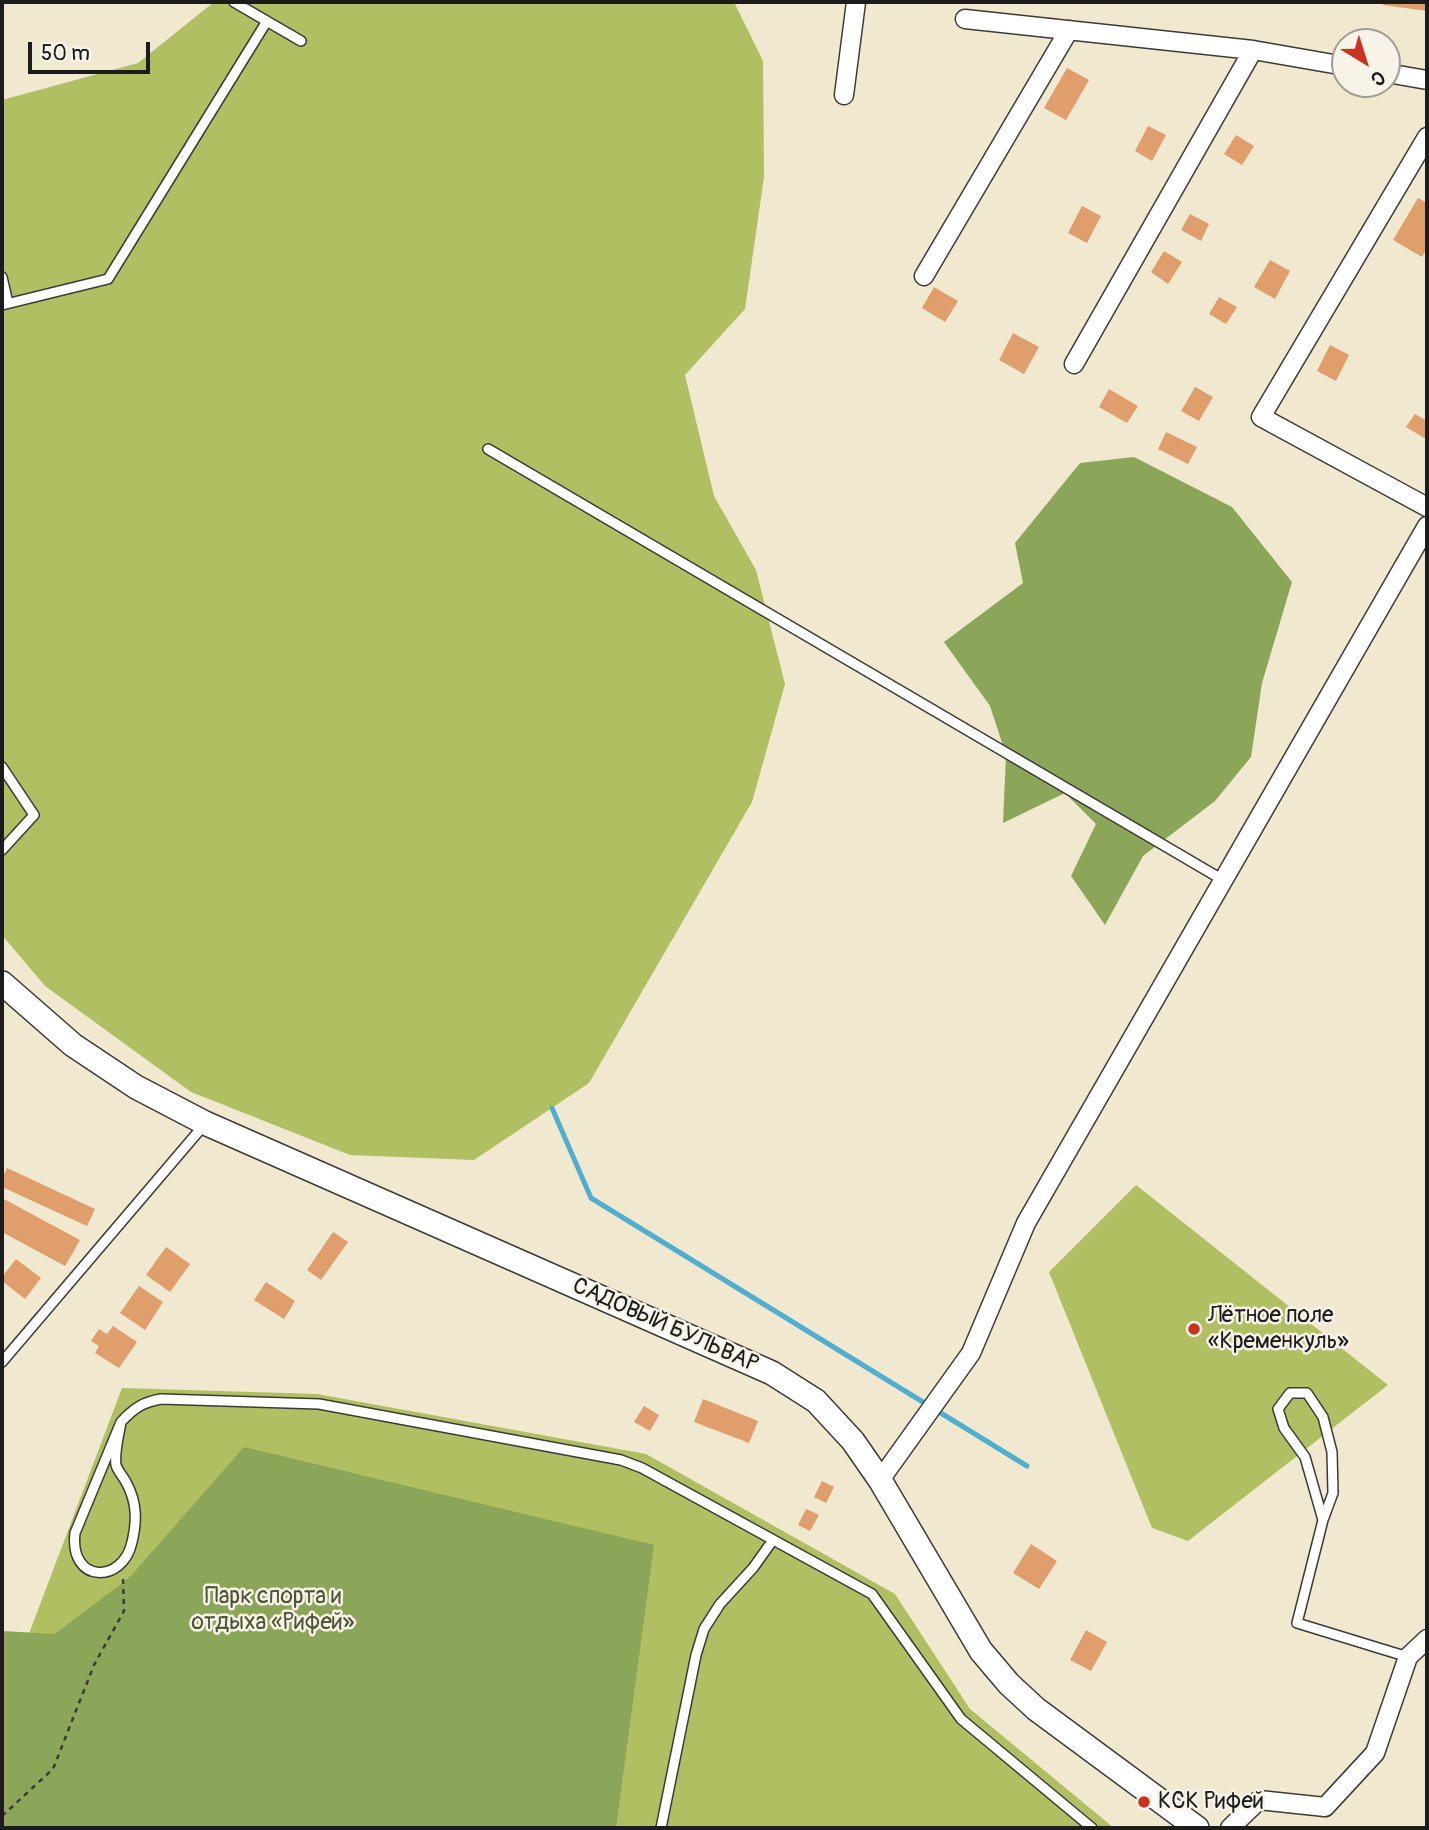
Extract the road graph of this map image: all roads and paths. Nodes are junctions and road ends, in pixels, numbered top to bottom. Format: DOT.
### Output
graph roads {
  1 [pos="234,2"];
  2 [pos="856,2"];
  3 [pos="965,19"];
  4 [pos="267,21"];
  5 [pos="1069,30"];
  6 [pos="301,41"];
  7 [pos="1253,50"];
  8 [pos="1331,64"];
  9 [pos="1401,75"];
  10 [pos="1427,80"];
  11 [pos="844,95"];
  12 [pos="1427,137"];
  13 [pos="2,276"];
  14 [pos="924,276"];
  15 [pos="5,304"];
  16 [pos="1074,364"];
  17 [pos="488,449"];
  18 [pos="1427,507"];
  19 [pos="1427,526"];
  20 [pos="2,767"];
  21 [pos="2,850"];
  22 [pos="1223,880"];
  23 [pos="2,983"];
  24 [pos="205,1124"];
  25 [pos="2,1362"];
  26 [pos="121,1422"];
  27 [pos="880,1480"];
  28 [pos="1323,1520"];
  29 [pos="773,1540"];
  30 [pos="123,1561"];
  31 [pos="1427,1639"];
  32 [pos="1408,1657"];
  33 [pos="2,1816"];
  34 [pos="660,1828"];
  35 [pos="1092,1828"];
  36 [pos="1197,1828"];
  37 [pos="1230,1828"];
  1 -- 4 [label="lane"];
  2 -- 11 [label="street"];
  3 -- 5 [label="street"];
  4 -- 6 [label="lane"];
  4 -- 15 [label="lane"];
  5 -- 7 [label="street"];
  5 -- 14 [label="street"];
  7 -- 8 [label="street"];
  7 -- 16 [label="street"];
  9 -- 10 [label="street"];
  12 -- 18 [label="street"];
  13 -- 15 [label="lane"];
  17 -- 22 [label="lane"];
  19 -- 22 [label="street"];
  20 -- 21 [label="lane"];
  22 -- 27 [label="street"];
  23 -- 24 [label="street, САДОВЫЙ БУЛЬВАР"];
  24 -- 25 [label="lane"];
  24 -- 27 [label="street, САДОВЫЙ БУЛЬВАР"];
  26 -- 29 [label="lane"];
  26 -- 30 [label="lane"];
  26 -- 30 [label="lane"];
  27 -- 36 [label="street, САДОВЫЙ БУЛЬВАР"];
  28 -- 28 [label="lane"];
  28 -- 32 [label="lane"];
  29 -- 34 [label="lane"];
  29 -- 35 [label="lane"];
  30 -- 33 [label="path"];
  31 -- 32 [label="street"];
  32 -- 37 [label="street"];
}
